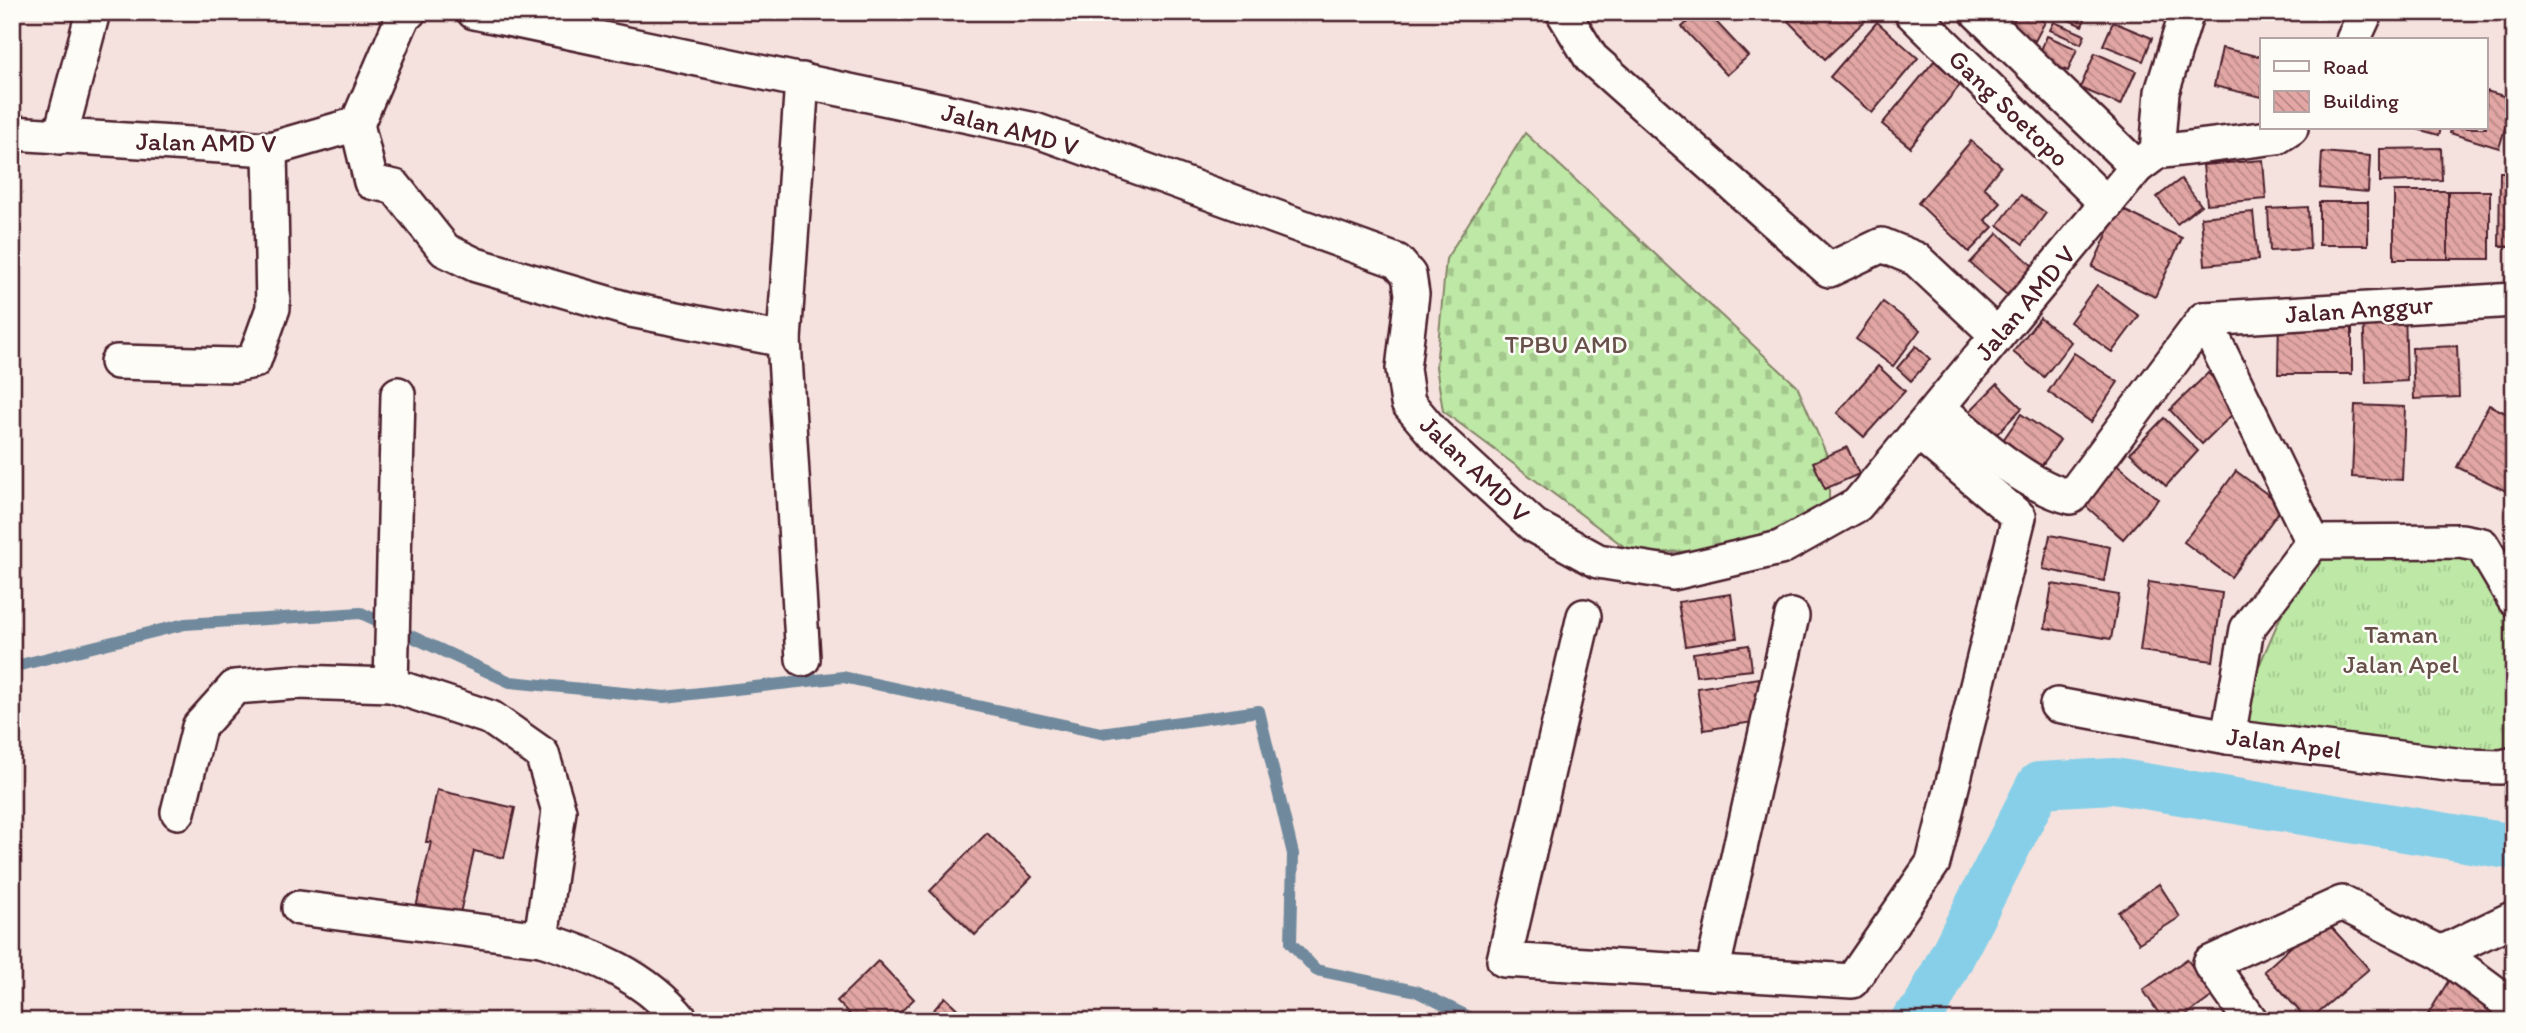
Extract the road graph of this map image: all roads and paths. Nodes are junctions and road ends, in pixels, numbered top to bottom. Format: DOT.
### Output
graph roads {
  1 [pos="93,12"];
  2 [pos="409,12"];
  3 [pos="474,12"];
  4 [pos="1563,12"];
  5 [pos="1911,12"];
  6 [pos="1977,12"];
  7 [pos="2187,12"];
  8 [pos="2365,12"];
  9 [pos="2354,38"];
  10 [pos="802,80"];
  11 [pos="357,124"];
  12 [pos="2288,130"];
  13 [pos="12,132"];
  14 [pos="60,137"];
  15 [pos="270,149"];
  16 [pos="2147,160"];
  17 [pos="2107,204"];
  18 [pos="2514,300"];
  19 [pos="2204,319"];
  20 [pos="1997,335"];
  21 [pos="784,340"];
  22 [pos="117,362"];
  23 [pos="398,394"];
  24 [pos="1929,420"];
  25 [pos="2313,542"];
  26 [pos="2514,599"];
  27 [pos="1584,616"];
  28 [pos="1792,616"];
  29 [pos="803,659"];
  30 [pos="391,685"];
  31 [pos="2057,705"];
  32 [pos="2228,737"];
  33 [pos="2514,764"];
  34 [pos="178,812"];
  35 [pos="299,908"];
  36 [pos="2514,918"];
  37 [pos="541,939"];
  38 [pos="2441,954"];
  39 [pos="1713,973"];
  40 [pos="2514,1007"];
  41 [pos="682,1021"];
  42 [pos="2251,1021"];
  1 -- 14 [label="street"];
  2 -- 11 [label="street"];
  3 -- 10 [label="street, Jalan AMD V"];
  4 -- 20 [label="street"];
  5 -- 17 [label="street, Gang Soetopo"];
  6 -- 16 [label="street"];
  7 -- 16 [label="street"];
  8 -- 9 [label="street"];
  10 -- 21 [label="street"];
  10 -- 24 [label="street, Jalan AMD V"];
  11 -- 15 [label="street, Jalan AMD V"];
  11 -- 21 [label="street"];
  12 -- 16 [label="street"];
  13 -- 14 [label="street, Jalan AMD V"];
  14 -- 15 [label="street, Jalan AMD V"];
  15 -- 22 [label="street"];
  16 -- 17 [label="street, Jalan AMD V"];
  17 -- 20 [label="street, Jalan AMD V"];
  18 -- 19 [label="street, Jalan Anggur"];
  19 -- 24 [label="street"];
  19 -- 25 [label="street"];
  20 -- 24 [label="street, Jalan AMD V"];
  21 -- 29 [label="street"];
  23 -- 30 [label="street"];
  24 -- 39 [label="street"];
  25 -- 26 [label="street"];
  25 -- 32 [label="street"];
  27 -- 39 [label="street"];
  28 -- 39 [label="street"];
  30 -- 34 [label="street"];
  30 -- 37 [label="street"];
  31 -- 32 [label="street, Jalan Apel"];
  32 -- 33 [label="street, Jalan Apel"];
  35 -- 37 [label="street"];
  36 -- 38 [label="street"];
  37 -- 41 [label="street"];
  38 -- 40 [label="street"];
  38 -- 42 [label="street"];
}
